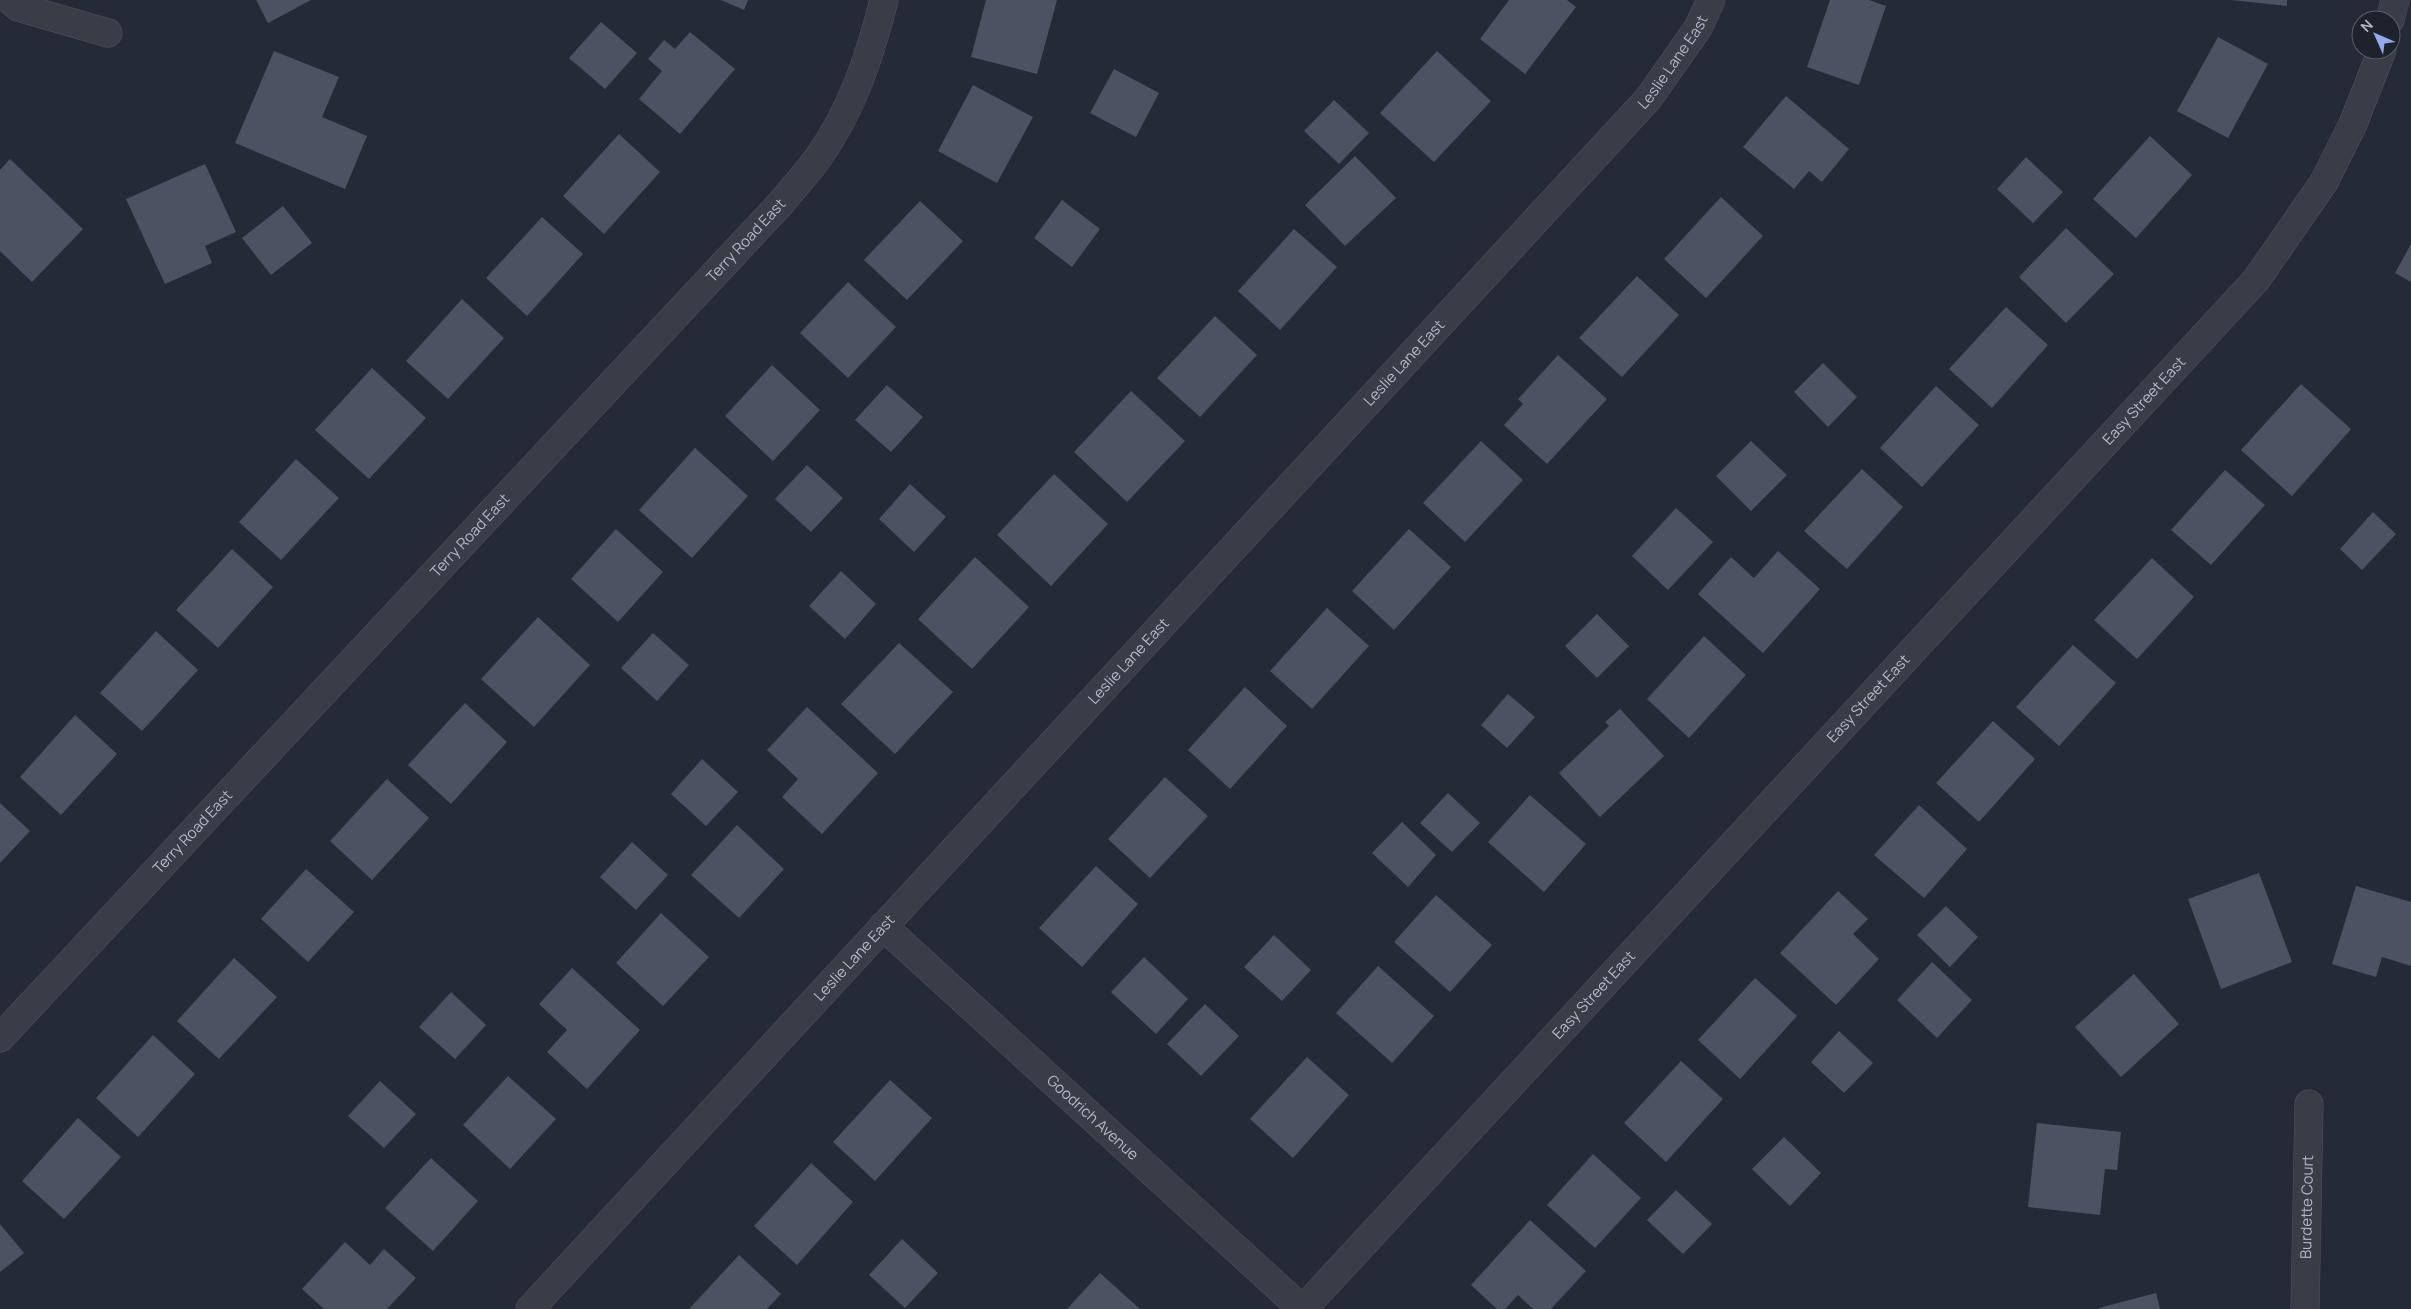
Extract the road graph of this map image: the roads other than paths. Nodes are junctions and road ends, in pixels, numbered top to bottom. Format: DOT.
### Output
graph roads {
  1 [pos="10,0"];
  2 [pos="884,0"];
  3 [pos="1710,0"];
  4 [pos="108,33"];
  5 [pos="2378,60"];
  6 [pos="883,926"];
  7 [pos="0,1038"];
  8 [pos="2309,1104"];
  9 [pos="530,1309"];
  10 [pos="1302,1309"];
  11 [pos="2305,1309"];
  1 -- 4 [label="street"];
  2 -- 7 [label="street, Terry Road East"];
  3 -- 6 [label="street, Leslie Lane East"];
  5 -- 10 [label="street, Easy Street East"];
  6 -- 9 [label="street, Leslie Lane East"];
  6 -- 10 [label="street, Goodrich Avenue"];
  8 -- 11 [label="street, Burdette Court"];
}
